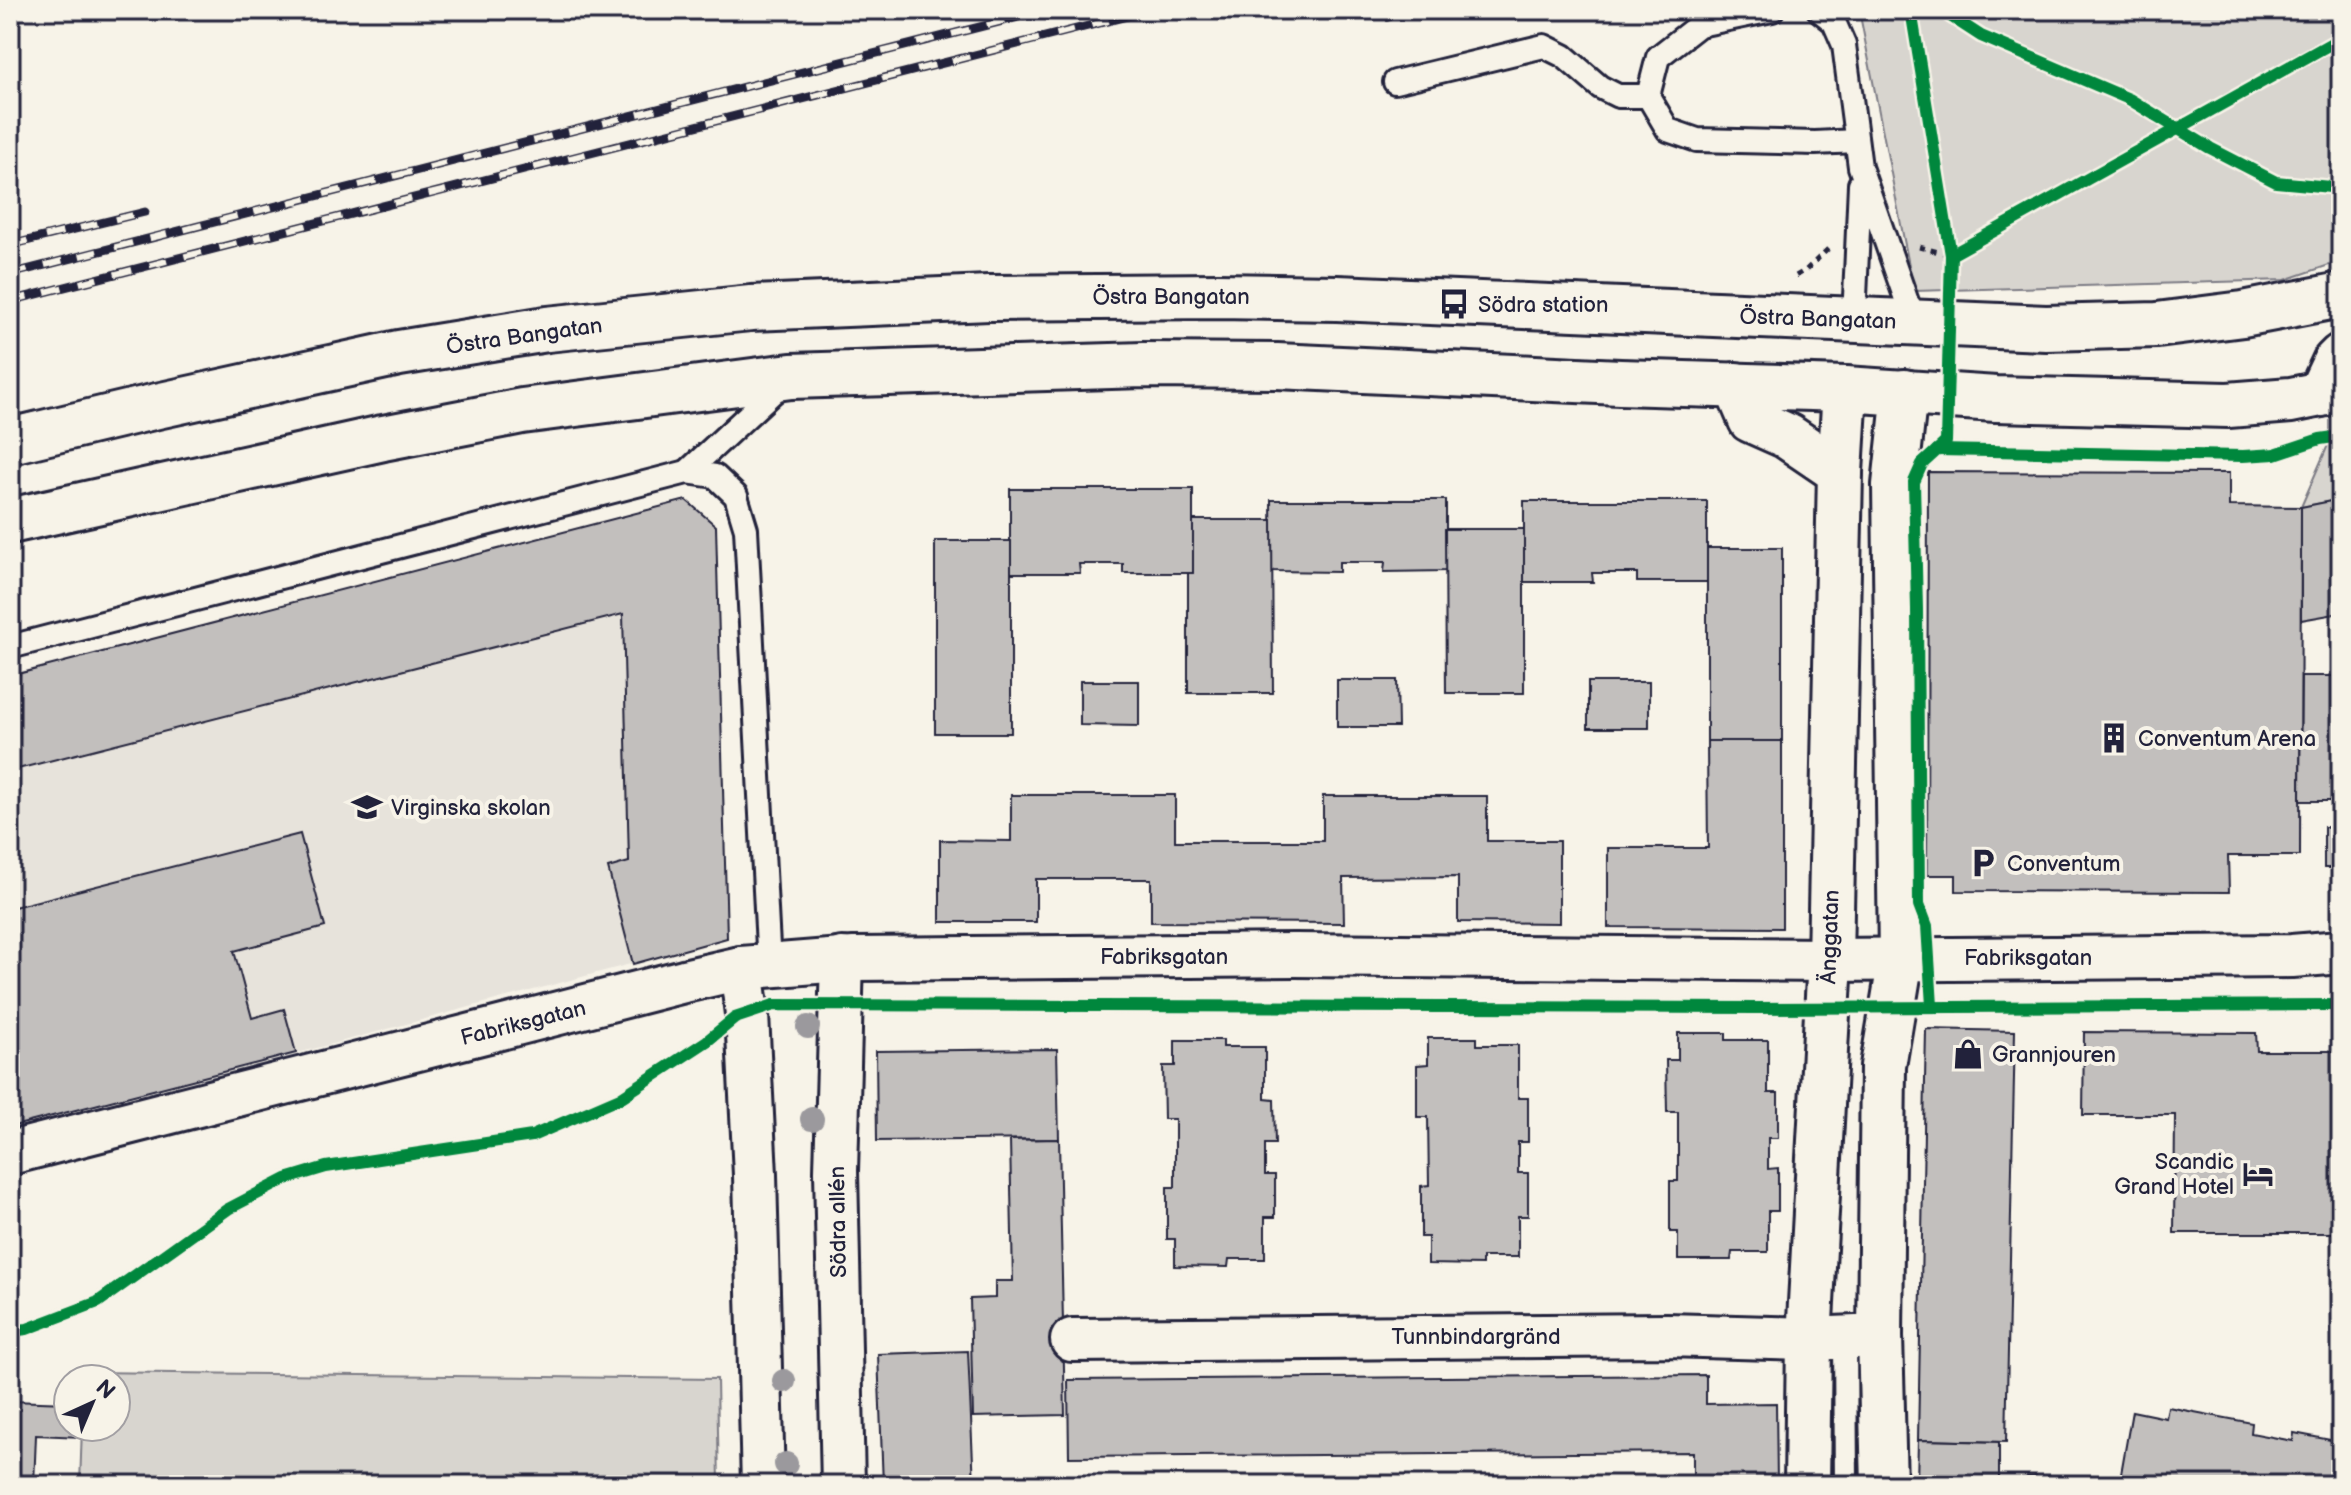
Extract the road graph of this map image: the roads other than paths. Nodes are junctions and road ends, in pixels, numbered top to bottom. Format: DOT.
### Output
graph roads {
  1 [pos="1772,10"];
  2 [pos="1819,10"];
  3 [pos="1395,82"];
  4 [pos="1648,96"];
  5 [pos="1856,141"];
  6 [pos="1860,167"];
  7 [pos="2341,295"];
  8 [pos="1854,320"];
  9 [pos="1932,323"];
  10 [pos="2341,356"];
  11 [pos="791,376"];
  12 [pos="1736,385"];
  13 [pos="1845,389"];
  14 [pos="1905,392"];
  15 [pos="2330,392"];
  16 [pos="10,441"];
  17 [pos="687,472"];
  18 [pos="1840,472"];
  19 [pos="10,521"];
  20 [pos="10,647"];
  21 [pos="2341,952"];
  22 [pos="1901,958"];
  23 [pos="842,959"];
  24 [pos="1830,960"];
  25 [pos="755,967"];
  26 [pos="10,1153"];
  27 [pos="1845,1337"];
  28 [pos="1072,1340"];
  29 [pos="763,1485"];
  30 [pos="843,1485"];
  31 [pos="1807,1485"];
  32 [pos="1846,1485"];
  33 [pos="1884,1485"];
  1 -- 4 [label="lane"];
  2 -- 5 [label="lane"];
  3 -- 4 [label="lane"];
  4 -- 5 [label="lane"];
  5 -- 6 [label="lane"];
  6 -- 8 [label="lane"];
  6 -- 9 [label="lane"];
  7 -- 9 [label="main road, Östra Bangatan"];
  8 -- 9 [label="main road, Östra Bangatan"];
  8 -- 13 [label="main road, Änggatan"];
  8 -- 16 [label="main road, Östra Bangatan"];
  9 -- 14 [label="main road, Änggatan"];
  10 -- 15 [label="main road"];
  11 -- 12 [label="main road"];
  11 -- 17 [label="lane"];
  11 -- 19 [label="main road"];
  12 -- 13 [label="main road"];
  12 -- 18 [label="main road"];
  13 -- 14 [label="main road"];
  13 -- 18 [label="main road, Änggatan"];
  14 -- 15 [label="main road"];
  14 -- 22 [label="main road, Änggatan"];
  17 -- 20 [label="lane"];
  17 -- 25 [label="lane"];
  18 -- 24 [label="main road, Änggatan"];
  21 -- 22 [label="street, Fabriksgatan"];
  22 -- 24 [label="street, Fabriksgatan"];
  22 -- 27 [label="main road, Änggatan"];
  23 -- 24 [label="street, Fabriksgatan"];
  23 -- 25 [label="street, Fabriksgatan"];
  23 -- 30 [label="street, Södra allén"];
  24 -- 27 [label="main road, Änggatan"];
  25 -- 26 [label="street, Fabriksgatan"];
  25 -- 29 [label="street"];
  27 -- 28 [label="street, Tunnbindargränd"];
  27 -- 31 [label="main road, Änggatan"];
  27 -- 32 [label="lane"];
  27 -- 33 [label="main road, Änggatan"];
}
